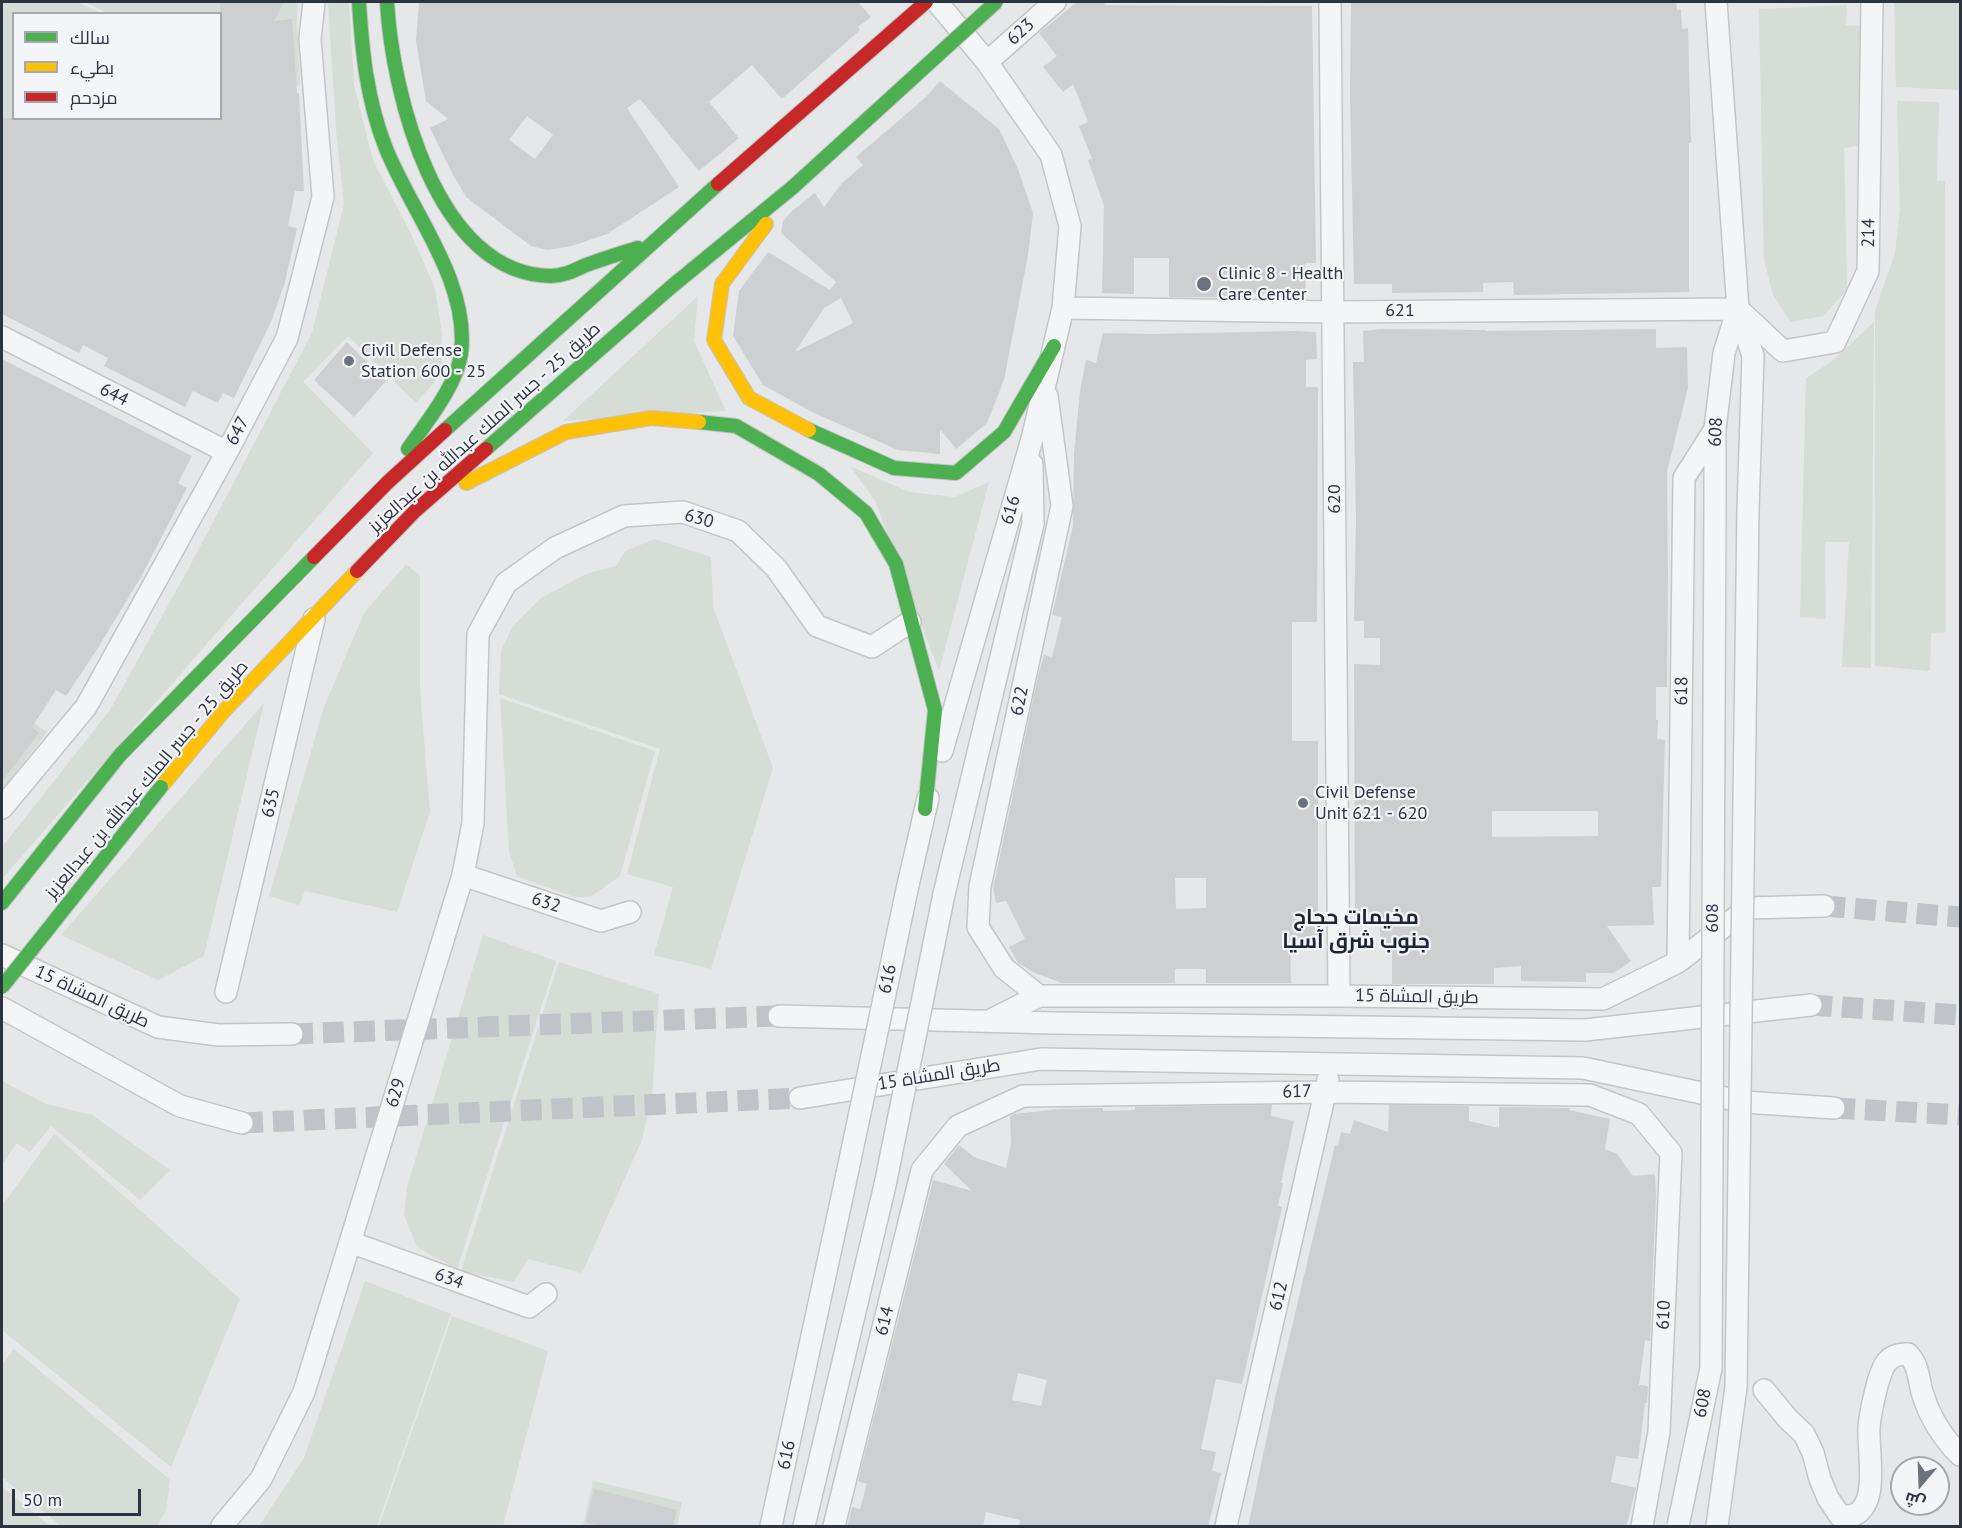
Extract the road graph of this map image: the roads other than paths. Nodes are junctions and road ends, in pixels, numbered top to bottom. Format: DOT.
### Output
graph roads {
  1 [pos="314,2"];
  2 [pos="359,2"];
  3 [pos="387,2"];
  4 [pos="926,2"];
  5 [pos="937,2"];
  6 [pos="996,2"];
  7 [pos="1055,2"];
  8 [pos="1330,2"];
  9 [pos="1716,2"];
  10 [pos="1872,2"];
  11 [pos="987,62"];
  12 [pos="793,186"];
  13 [pos="650,244"];
  14 [pos="1063,308"];
  15 [pos="1738,309"];
  16 [pos="1333,312"];
  17 [pos="2,337"];
  18 [pos="1053,346"];
  19 [pos="1045,383"];
  20 [pos="1715,429"];
  21 [pos="1032,439"];
  22 [pos="227,452"];
  23 [pos="388,482"];
  24 [pos="415,511"];
  25 [pos="315,614"];
  26 [pos="910,622"];
  27 [pos="478,634"];
  28 [pos="2,808"];
  29 [pos="925,809"];
  30 [pos="463,876"];
  31 [pos="2,903"];
  32 [pos="1824,906"];
  33 [pos="630,912"];
  34 [pos="2,955"];
  35 [pos="1678,962"];
  36 [pos="2,987"];
  37 [pos="226,992"];
  38 [pos="1039,996"];
  39 [pos="1339,996"];
  40 [pos="1811,1005"];
  41 [pos="2,1008"];
  42 [pos="779,1016"];
  43 [pos="989,1020"];
  44 [pos="292,1034"];
  45 [pos="1332,1065"];
  46 [pos="1325,1092"];
  47 [pos="800,1098"];
  48 [pos="1834,1108"];
  49 [pos="1640,1114"];
  50 [pos="243,1123"];
  51 [pos="958,1126"];
  52 [pos="350,1242"];
  53 [pos="546,1293"];
  54 [pos="1764,1390"];
  55 [pos="1960,1455"];
  56 [pos="222,1527"];
  57 [pos="771,1527"];
  58 [pos="804,1527"];
  59 [pos="834,1527"];
  60 [pos="1226,1527"];
  61 [pos="1642,1527"];
  62 [pos="1678,1527"];
  63 [pos="1717,1527"];
  1 -- 22 [label="street, 647"];
  2 -- 23 [label="main road"];
  3 -- 13 [label="main road"];
  4 -- 13 [label="main road, طريق 25 - جسر الملك عبدالله بن عبدالعزيز"];
  5 -- 11 [label="street, 616"];
  6 -- 12 [label="main road, طريق 25 - جسر الملك عبدالله بن عبدالعزيز, bridge"];
  7 -- 11 [label="street, 623"];
  8 -- 16 [label="street, 620"];
  9 -- 15 [label="street, 608"];
  10 -- 15 [label="street, 214"];
  11 -- 14 [label="street, 616"];
  12 -- 18 [label="main road"];
  12 -- 24 [label="main road, طريق 25 - جسر الملك عبدالله بن عبدالعزيز"];
  13 -- 23 [label="main road, طريق 25 - جسر الملك عبدالله بن عبدالعزيز"];
  14 -- 16 [label="street, 621"];
  14 -- 18 [label="street, 616"];
  15 -- 16 [label="street, 621"];
  15 -- 20 [label="street, 608"];
  15 -- 63 [label="street, 608, bridge"];
  16 -- 39 [label="street, 620"];
  17 -- 22 [label="street, 644"];
  18 -- 19 [label="street, 616"];
  19 -- 21 [label="street, 616"];
  19 -- 38 [label="street, 622"];
  20 -- 35 [label="street, 618"];
  20 -- 62 [label="street, 608, bridge"];
  21 -- 29 [label="street, 616"];
  21 -- 58 [label="street, 616, bridge"];
  22 -- 28 [label="street, 647"];
  23 -- 31 [label="main road, طريق 25 - جسر الملك عبدالله بن عبدالعزيز"];
  24 -- 25 [label="main road, طريق 25 - جسر الملك عبدالله بن عبدالعزيز"];
  24 -- 26 [label="main road"];
  25 -- 36 [label="main road, طريق 25 - جسر الملك عبدالله بن عبدالعزيز, bridge"];
  25 -- 37 [label="street, 635"];
  26 -- 27 [label="street, 630"];
  26 -- 29 [label="main road"];
  27 -- 30 [label="street, 629"];
  29 -- 57 [label="street, 616, bridge"];
  30 -- 33 [label="street, 632"];
  30 -- 52 [label="street, 629"];
  32 -- 35 [label="street, طريق المشاة 15"];
  34 -- 44 [label="street, طريق المشاة 15"];
  35 -- 39 [label="street, طريق المشاة 15"];
  38 -- 39 [label="street, طريق المشاة 15"];
  38 -- 43 [label="street, طريق المشاة 15"];
  40 -- 43 [label="street, طريق المشاة 15"];
  41 -- 50 [label="street"];
  42 -- 43 [label="street, طريق المشاة 15"];
  45 -- 46 [label="street, 612"];
  45 -- 47 [label="street, طريق المشاة 15"];
  45 -- 48 [label="street, طريق المشاة 15"];
  46 -- 49 [label="street, 617"];
  46 -- 51 [label="street, 617"];
  46 -- 60 [label="street, 612"];
  49 -- 61 [label="street, 610"];
  51 -- 59 [label="street, 614"];
  52 -- 53 [label="street, 634"];
  52 -- 56 [label="street, 629"];
  54 -- 55 [label="street"];
}
